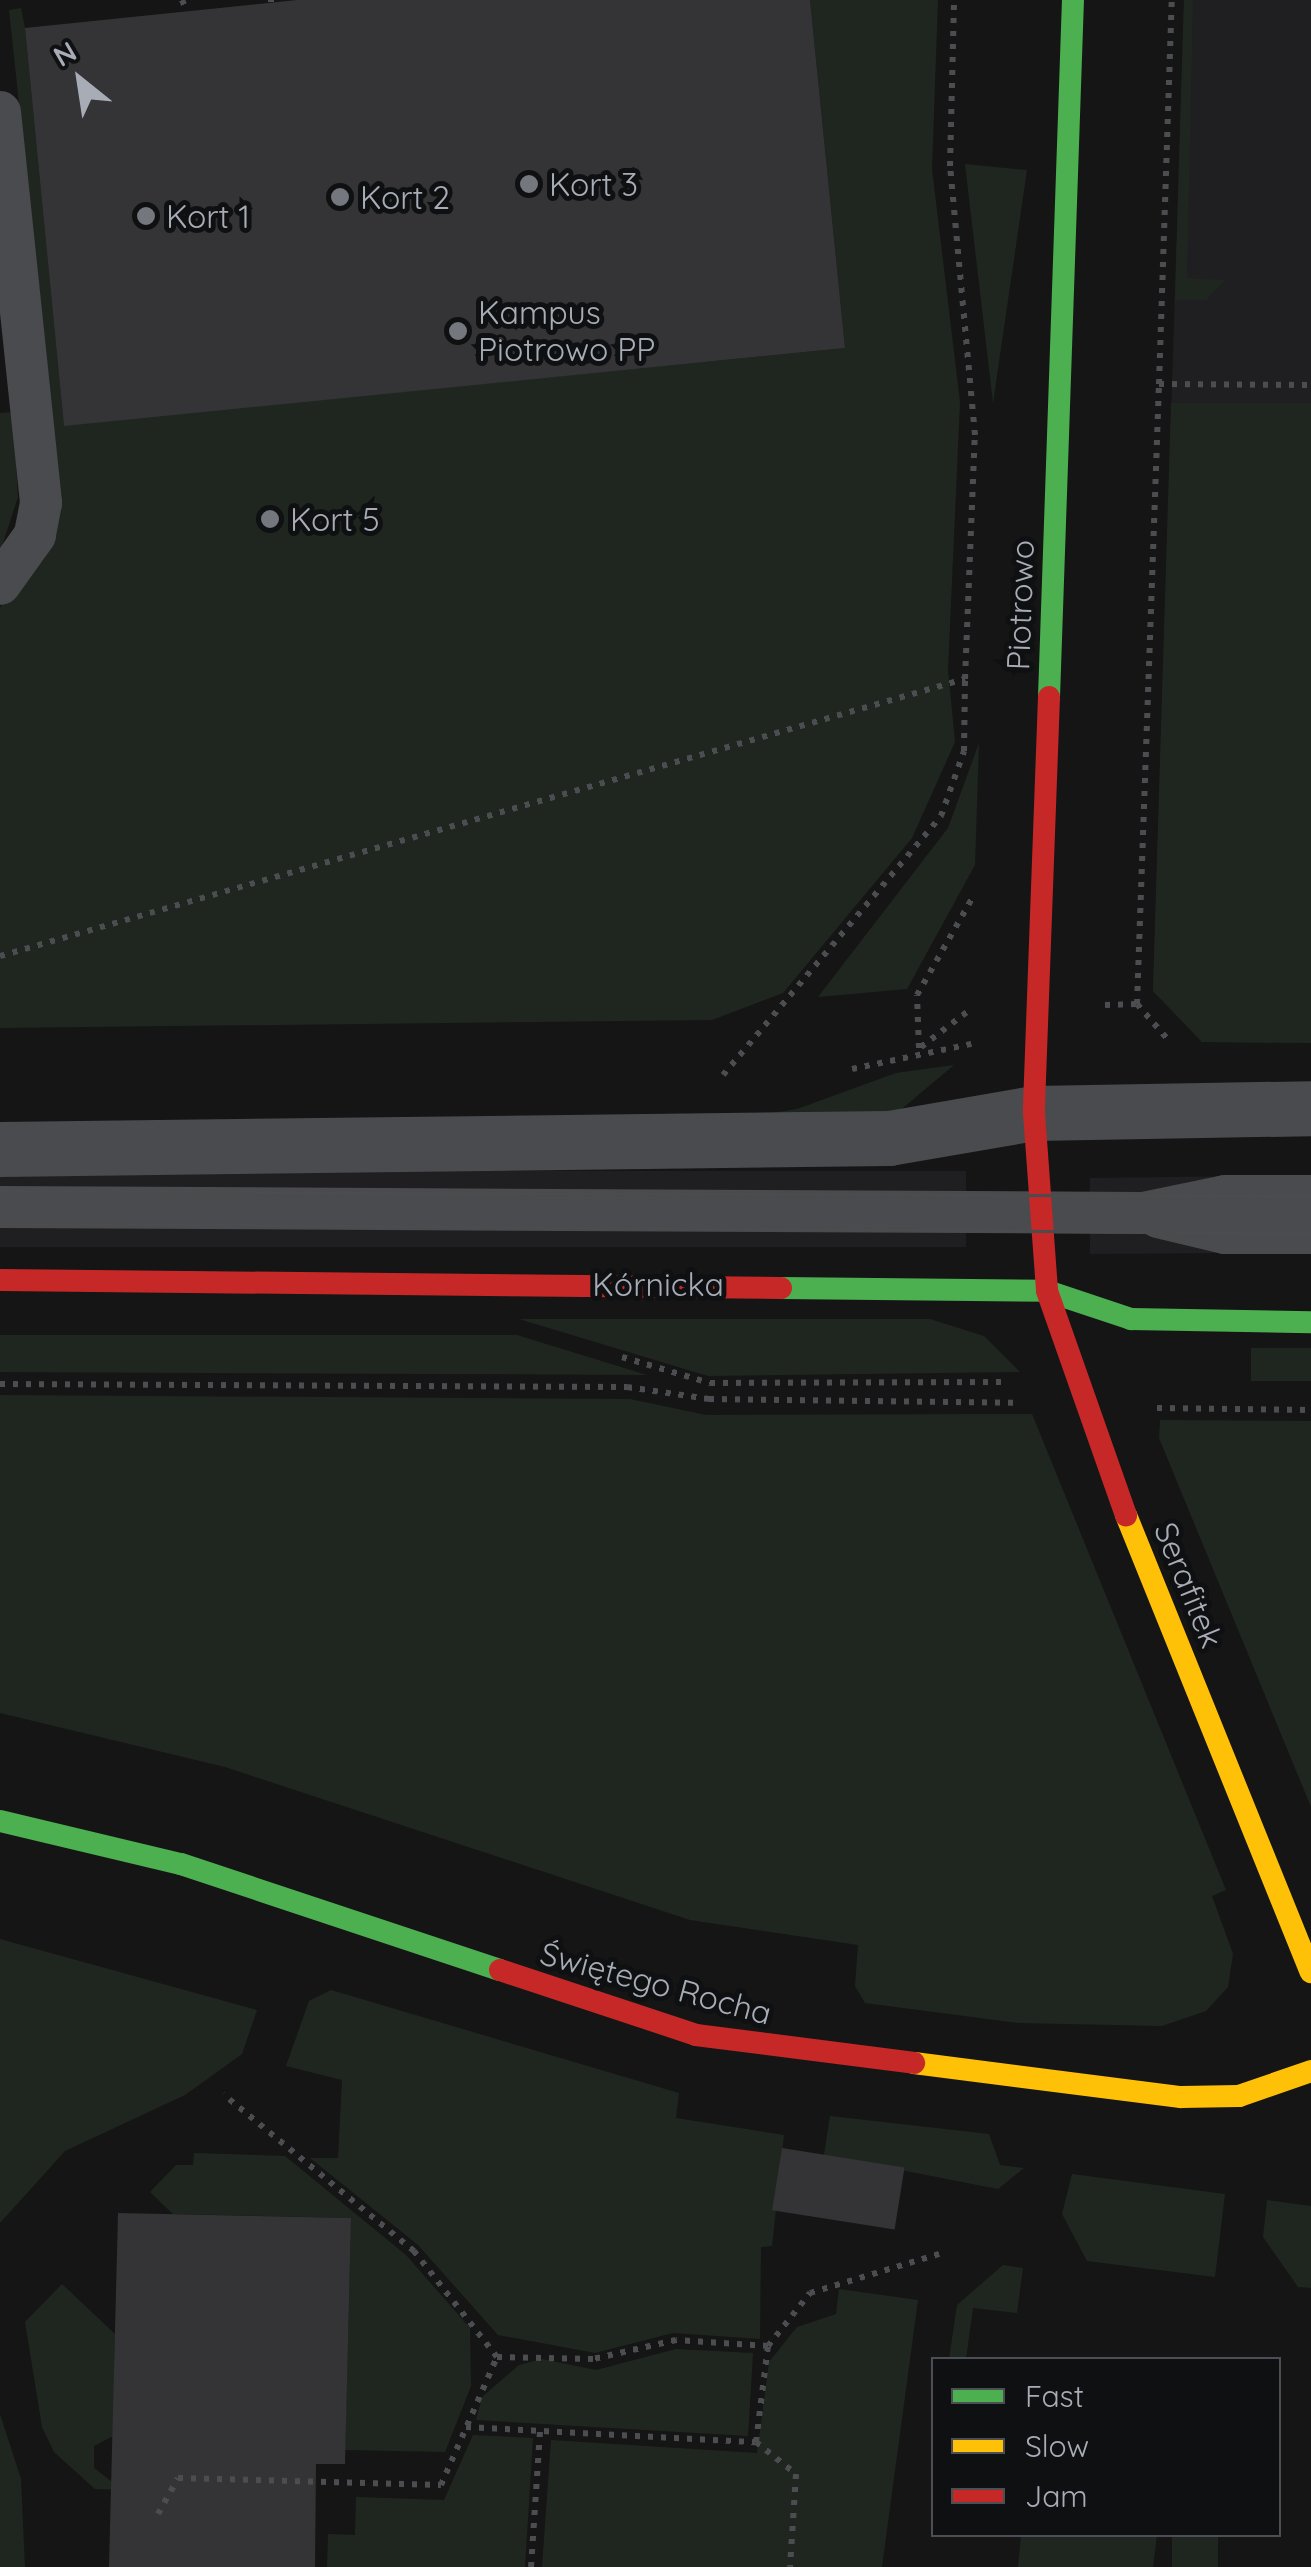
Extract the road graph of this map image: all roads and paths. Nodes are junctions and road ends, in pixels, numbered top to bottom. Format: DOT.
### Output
graph roads {
  1 [pos="182,0"];
  2 [pos="954,0"];
  3 [pos="1073,0"];
  4 [pos="1172,0"];
  5 [pos="187,11"];
  6 [pos="0,112"];
  7 [pos="1160,384"];
  8 [pos="1311,385"];
  9 [pos="0,584"];
  10 [pos="965,679"];
  11 [pos="982,884"];
  12 [pos="0,956"];
  13 [pos="1137,1004"];
  14 [pos="1100,1006"];
  15 [pos="968,1012"];
  16 [pos="1175,1047"];
  17 [pos="714,1084"];
  18 [pos="1311,1108"];
  19 [pos="1034,1113"];
  20 [pos="0,1149"];
  21 [pos="1311,1196"];
  22 [pos="0,1207"];
  23 [pos="1042,1212"];
  24 [pos="1143,1213"];
  25 [pos="1311,1233"];
  26 [pos="0,1280"];
  27 [pos="1048,1291"];
  28 [pos="1311,1322"];
  29 [pos="0,1384"];
  30 [pos="1026,1403"];
  31 [pos="1144,1408"];
  32 [pos="1311,1410"];
  33 [pos="0,1822"];
  34 [pos="1311,1972"];
  35 [pos="1311,2071"];
  36 [pos="224,2094"];
  37 [pos="939,2254"];
  38 [pos="768,2346"];
  39 [pos="497,2357"];
  40 [pos="466,2427"];
  41 [pos="540,2430"];
  42 [pos="756,2442"];
  43 [pos="158,2514"];
  44 [pos="531,2567"];
  45 [pos="790,2567"];
  1 -- 5 [label="path"];
  2 -- 10 [label="path"];
  3 -- 19 [label="street, Piotrowo"];
  4 -- 7 [label="path"];
  6 -- 9 [label="lane"];
  7 -- 8 [label="path"];
  7 -- 13 [label="path"];
  10 -- 12 [label="path"];
  10 -- 17 [label="path"];
  11 -- 15 [label="path"];
  13 -- 14 [label="path"];
  13 -- 16 [label="path"];
  18 -- 19 [label="street"];
  19 -- 20 [label="street"];
  19 -- 23 [label="street, Piotrowo"];
  21 -- 24 [label="lane"];
  22 -- 23 [label="lane"];
  23 -- 24 [label="lane"];
  23 -- 27 [label="street, Serafitek"];
  24 -- 25 [label="lane"];
  26 -- 27 [label="street, Kórnicka"];
  27 -- 28 [label="street, Kórnicka"];
  27 -- 34 [label="street, Serafitek"];
  29 -- 30 [label="path"];
  31 -- 32 [label="path"];
  33 -- 35 [label="street, Świętego Rocha"];
  36 -- 39 [label="path"];
  37 -- 38 [label="path"];
  38 -- 39 [label="path"];
  38 -- 42 [label="path"];
  39 -- 40 [label="path"];
  40 -- 41 [label="path"];
  40 -- 43 [label="path"];
  41 -- 42 [label="path"];
  41 -- 44 [label="path"];
  42 -- 45 [label="path"];
}
